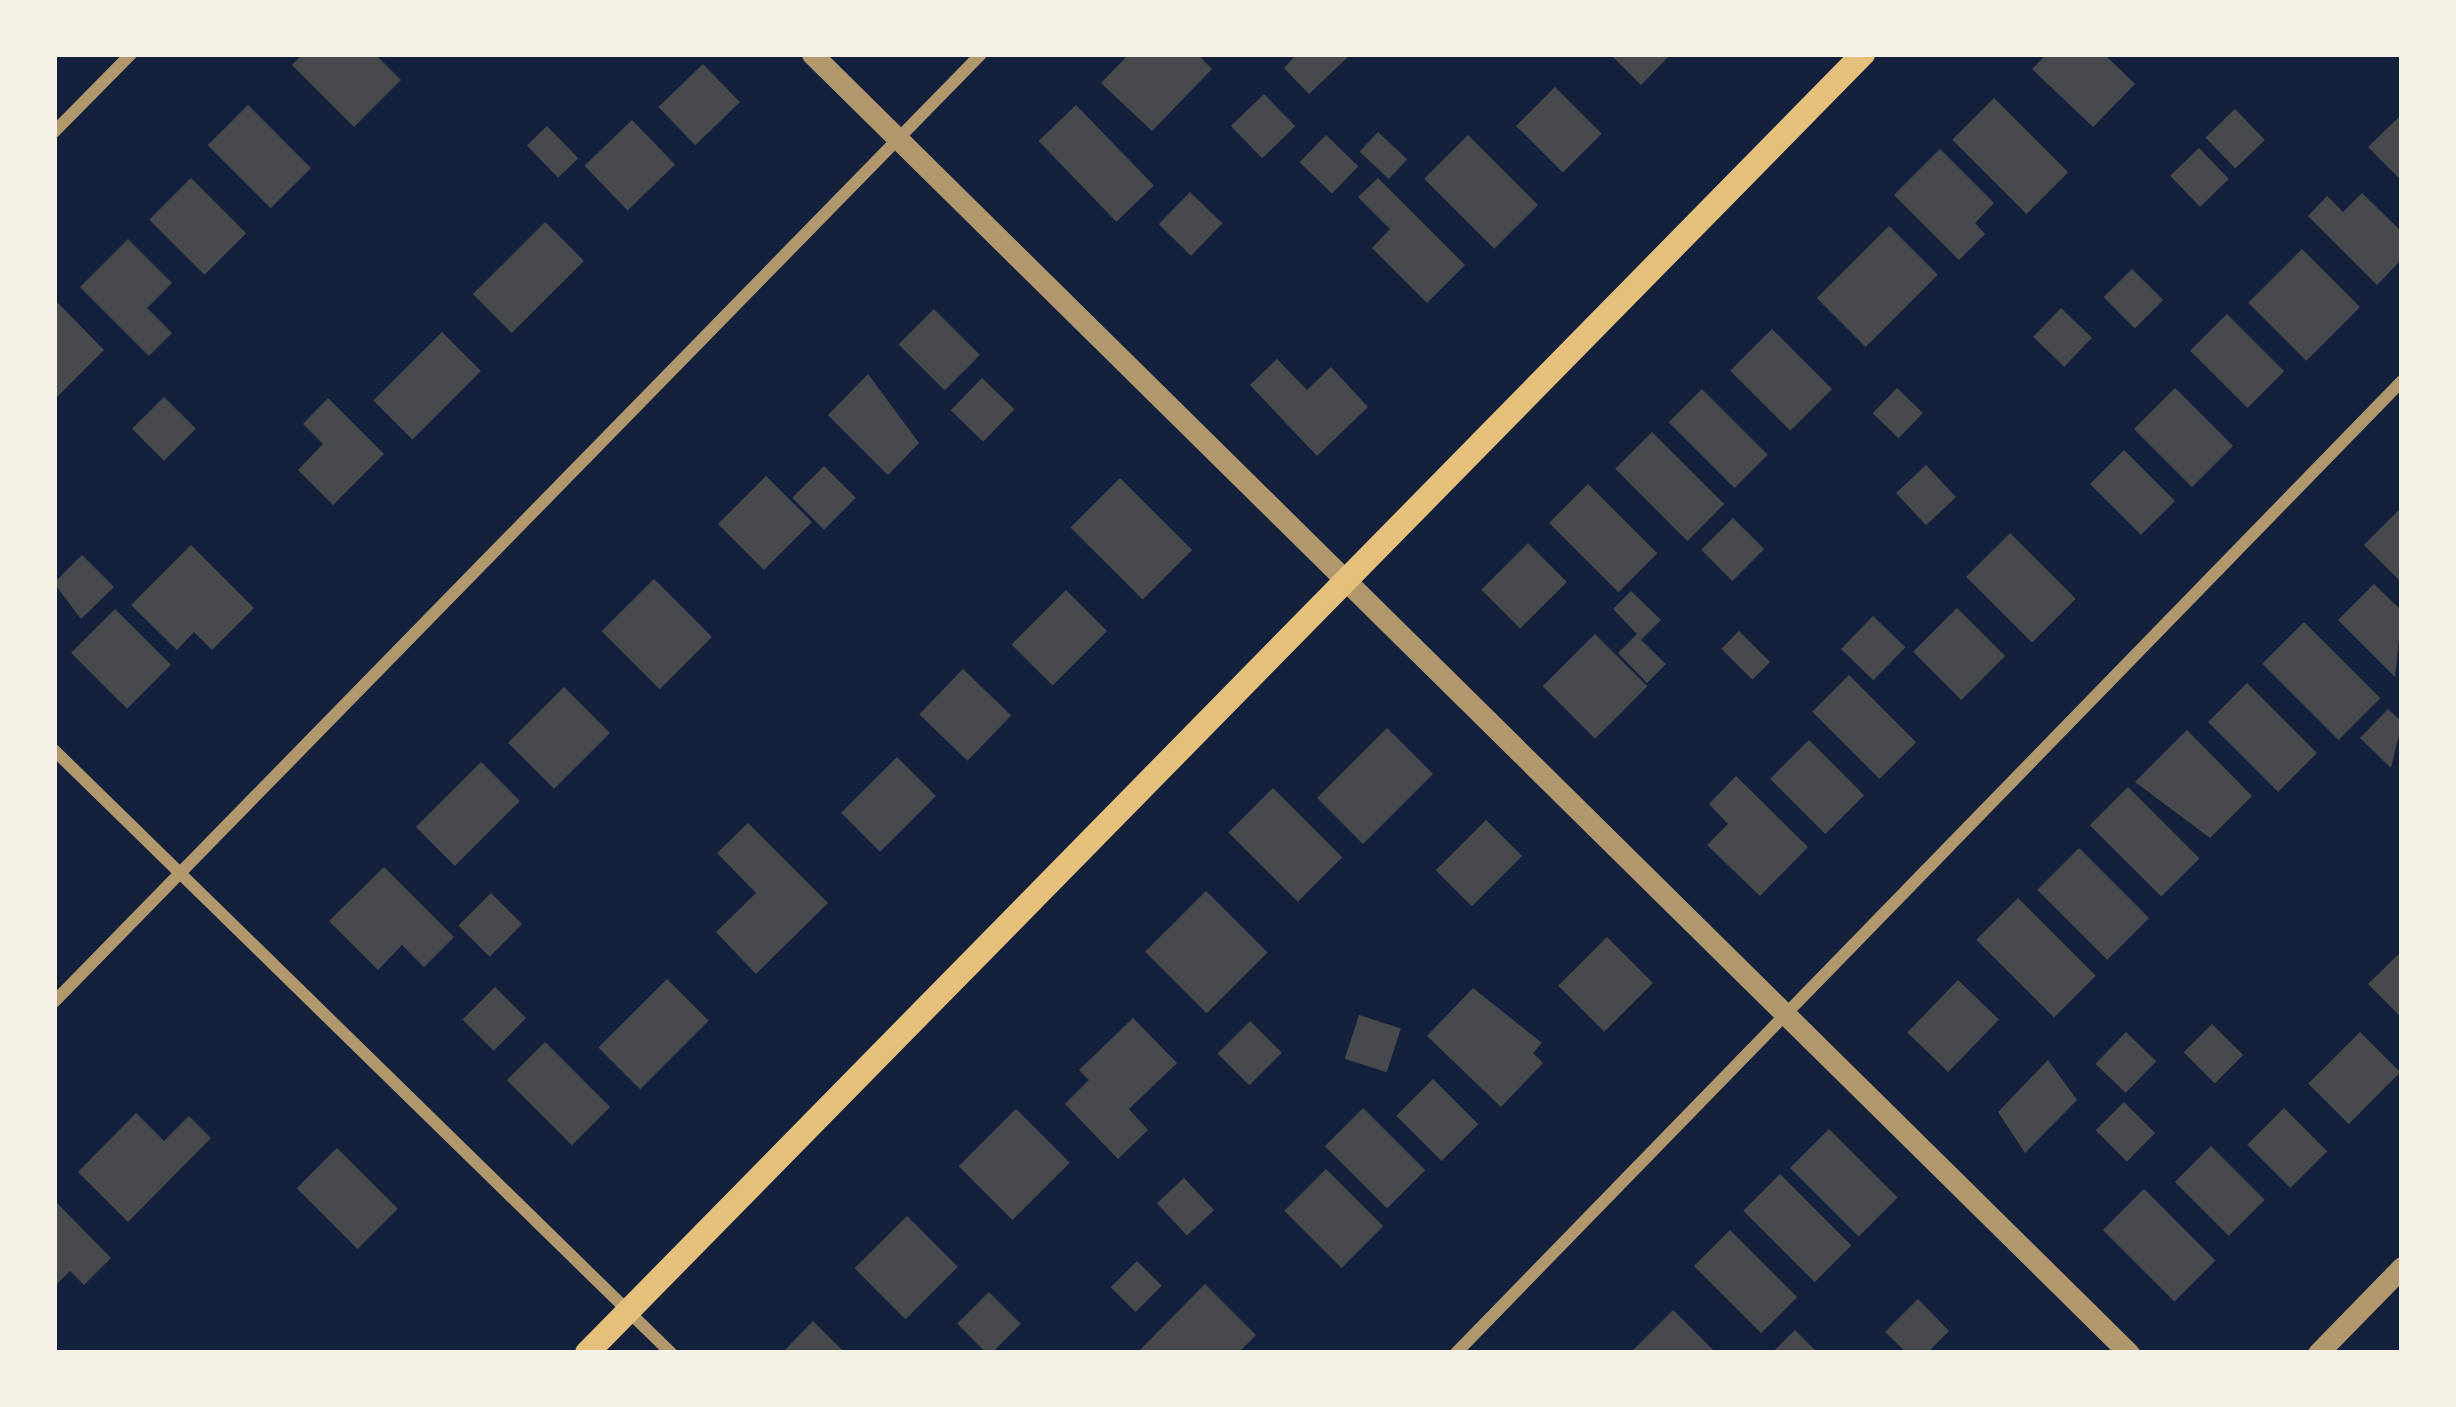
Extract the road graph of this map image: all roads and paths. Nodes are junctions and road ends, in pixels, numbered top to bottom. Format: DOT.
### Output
graph roads {
  1 [pos="130,54"];
  2 [pos="812,54"];
  3 [pos="981,54"];
  4 [pos="1863,54"];
  5 [pos="54,132"];
  6 [pos="898,139"];
  7 [pos="2402,381"];
  8 [pos="1345,581"];
  9 [pos="54,751"];
  10 [pos="180,873"];
  11 [pos="54,1002"];
  12 [pos="1786,1014"];
  13 [pos="2402,1267"];
  14 [pos="628,1311"];
  15 [pos="587,1353"];
  16 [pos="671,1353"];
  17 [pos="1456,1353"];
  18 [pos="2129,1353"];
  19 [pos="2318,1353"];
  1 -- 5 [label="street"];
  2 -- 6 [label="street"];
  3 -- 6 [label="street"];
  4 -- 8 [label="main road"];
  6 -- 8 [label="street"];
  6 -- 10 [label="street"];
  7 -- 12 [label="street"];
  8 -- 12 [label="street"];
  8 -- 14 [label="main road"];
  9 -- 10 [label="street"];
  10 -- 11 [label="street"];
  10 -- 14 [label="street"];
  12 -- 17 [label="street"];
  12 -- 18 [label="street"];
  13 -- 19 [label="street"];
  14 -- 15 [label="main road"];
  14 -- 16 [label="street"];
}
